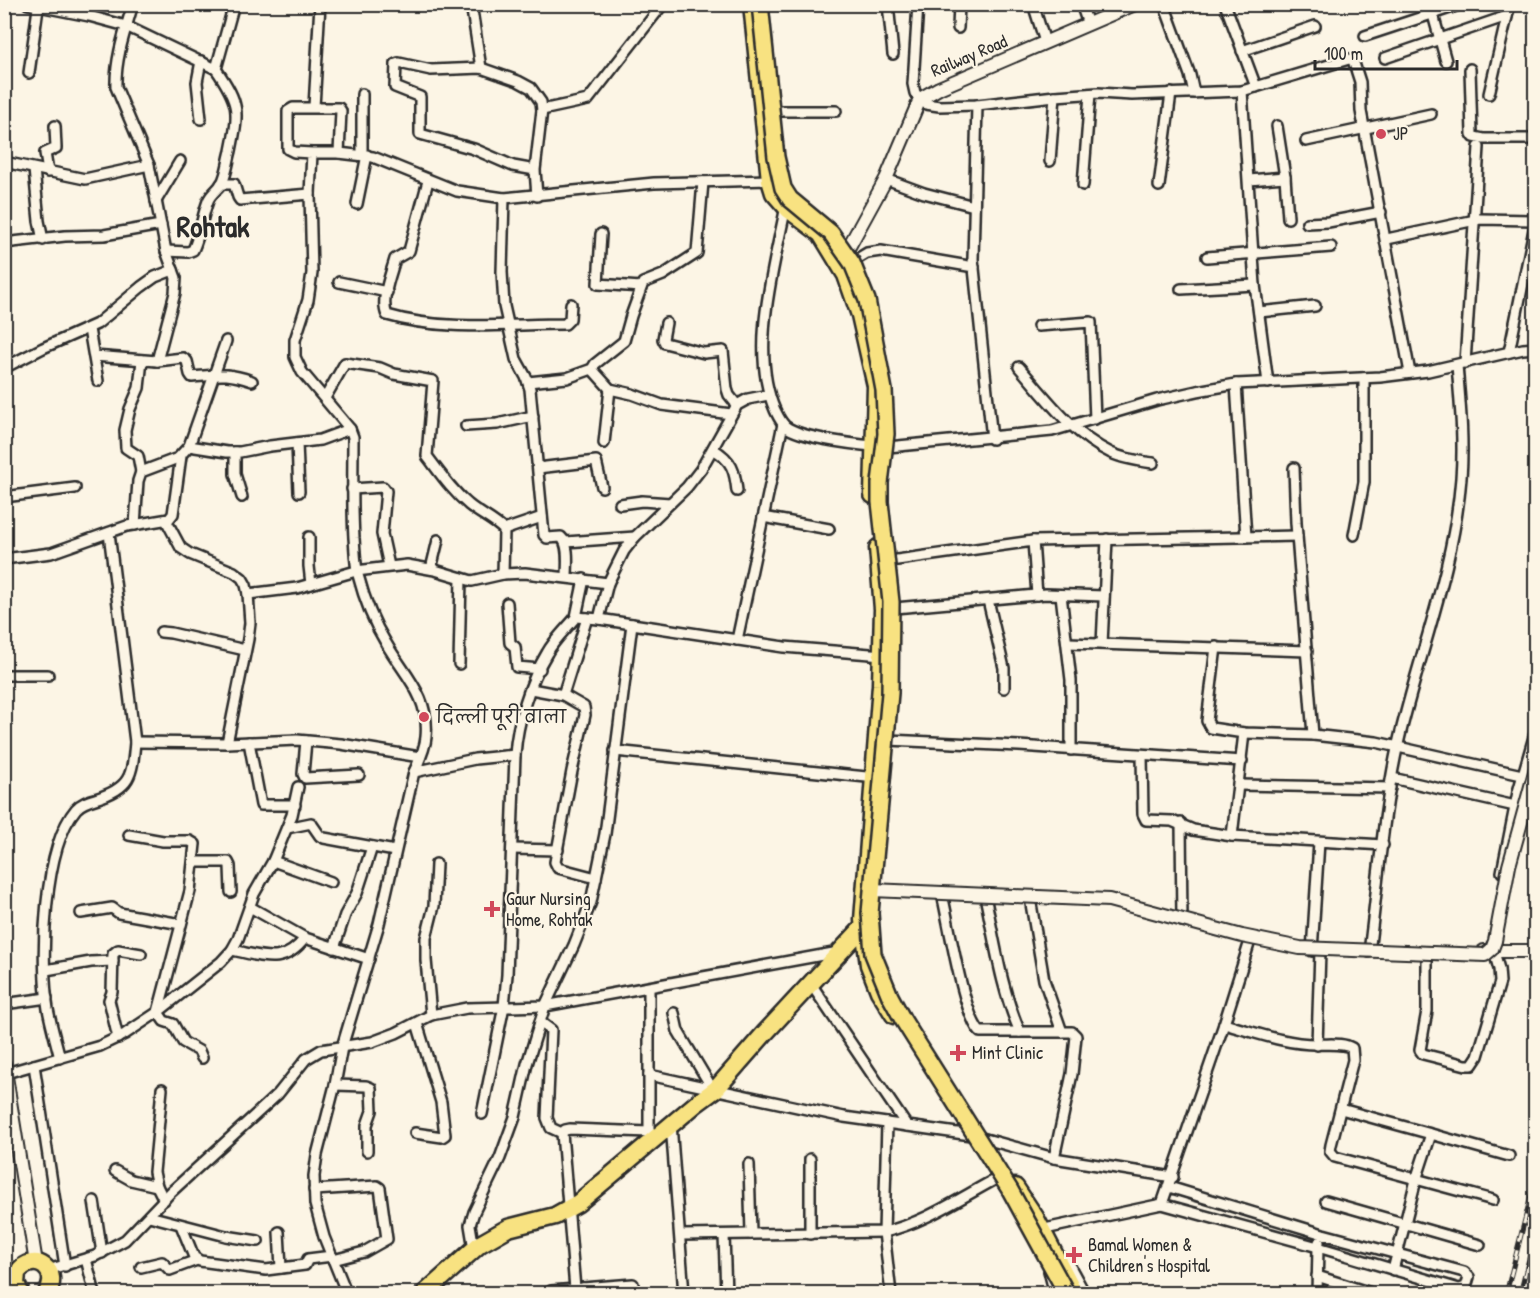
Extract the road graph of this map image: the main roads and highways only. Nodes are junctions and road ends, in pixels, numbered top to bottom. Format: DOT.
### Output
graph roads {
  1 [pos="752,4"];
  2 [pos="762,4"];
  3 [pos="787,200"];
  4 [pos="881,447"];
  5 [pos="889,656"];
  6 [pos="879,778"];
  7 [pos="870,890"];
  8 [pos="868,921"];
  9 [pos="977,1137"];
  10 [pos="1039,1230"];
  11 [pos="15,1286"];
  12 [pos="46,1293"];
  13 [pos="424,1293"];
  14 [pos="1061,1293"];
  15 [pos="1067,1293"];
  16 [pos="1075,1293"];
  1 -- 3 [label="highway"];
  2 -- 3 [label="highway"];
  2 -- 7 [label="main road, bridge"];
  3 -- 4 [label="highway"];
  4 -- 5 [label="highway"];
  4 -- 5 [label="highway"];
  5 -- 6 [label="highway"];
  5 -- 6 [label="highway"];
  6 -- 7 [label="highway"];
  7 -- 8 [label="highway"];
  7 -- 15 [label="main road, bridge"];
  8 -- 9 [label="highway"];
  8 -- 13 [label="highway"];
  9 -- 10 [label="highway"];
  9 -- 10 [label="highway"];
  10 -- 14 [label="highway"];
  10 -- 16 [label="highway"];
  11 -- 12 [label="highway"];
}
